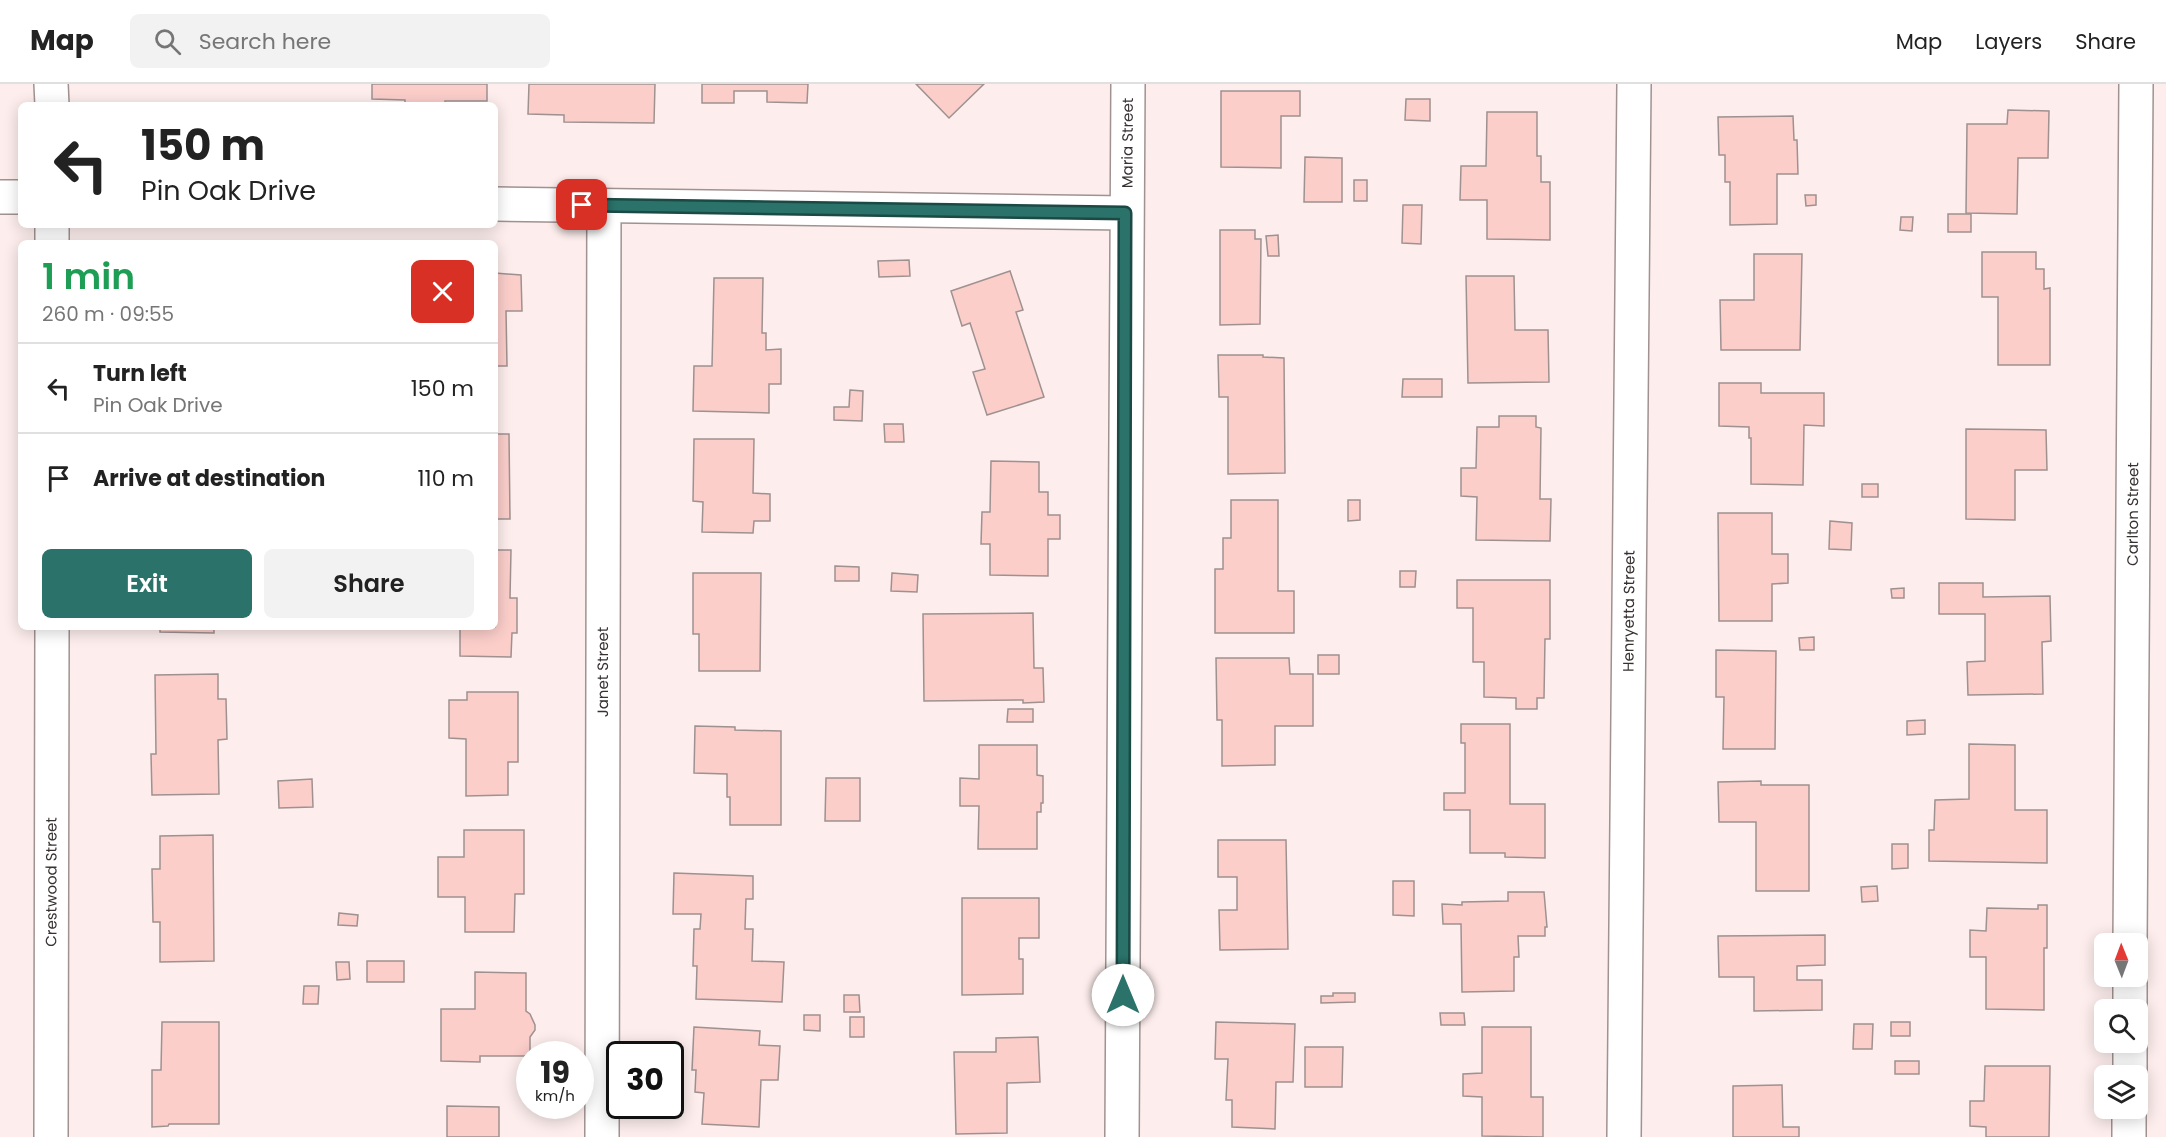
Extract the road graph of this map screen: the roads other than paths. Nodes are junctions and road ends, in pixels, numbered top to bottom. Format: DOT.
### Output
graph roads {
  1 [pos="51,84"];
  2 [pos="1128,84"];
  3 [pos="1634,84"];
  4 [pos="2136,84"];
  5 [pos="52,102"];
  6 [pos="0,197"];
  7 [pos="18,198"];
  8 [pos="498,204"];
  9 [pos="604,206"];
  10 [pos="1125,213"];
  11 [pos="52,630"];
  12 [pos="2130,933"];
  13 [pos="2129,1119"];
  14 [pos="51,1137"];
  15 [pos="602,1137"];
  16 [pos="1122,1137"];
  17 [pos="1624,1137"];
  18 [pos="2129,1137"];
  1 -- 5 [label="street"];
  2 -- 10 [label="street, Maria Street"];
  3 -- 17 [label="street, Henryetta Street"];
  4 -- 12 [label="street, Carlton Street"];
  6 -- 7 [label="street"];
  8 -- 9 [label="street"];
  9 -- 10 [label="street"];
  9 -- 15 [label="street, Janet Street"];
  10 -- 16 [label="street, Maria Street"];
  11 -- 14 [label="street, Crestwood Street"];
  13 -- 18 [label="street"];
}
